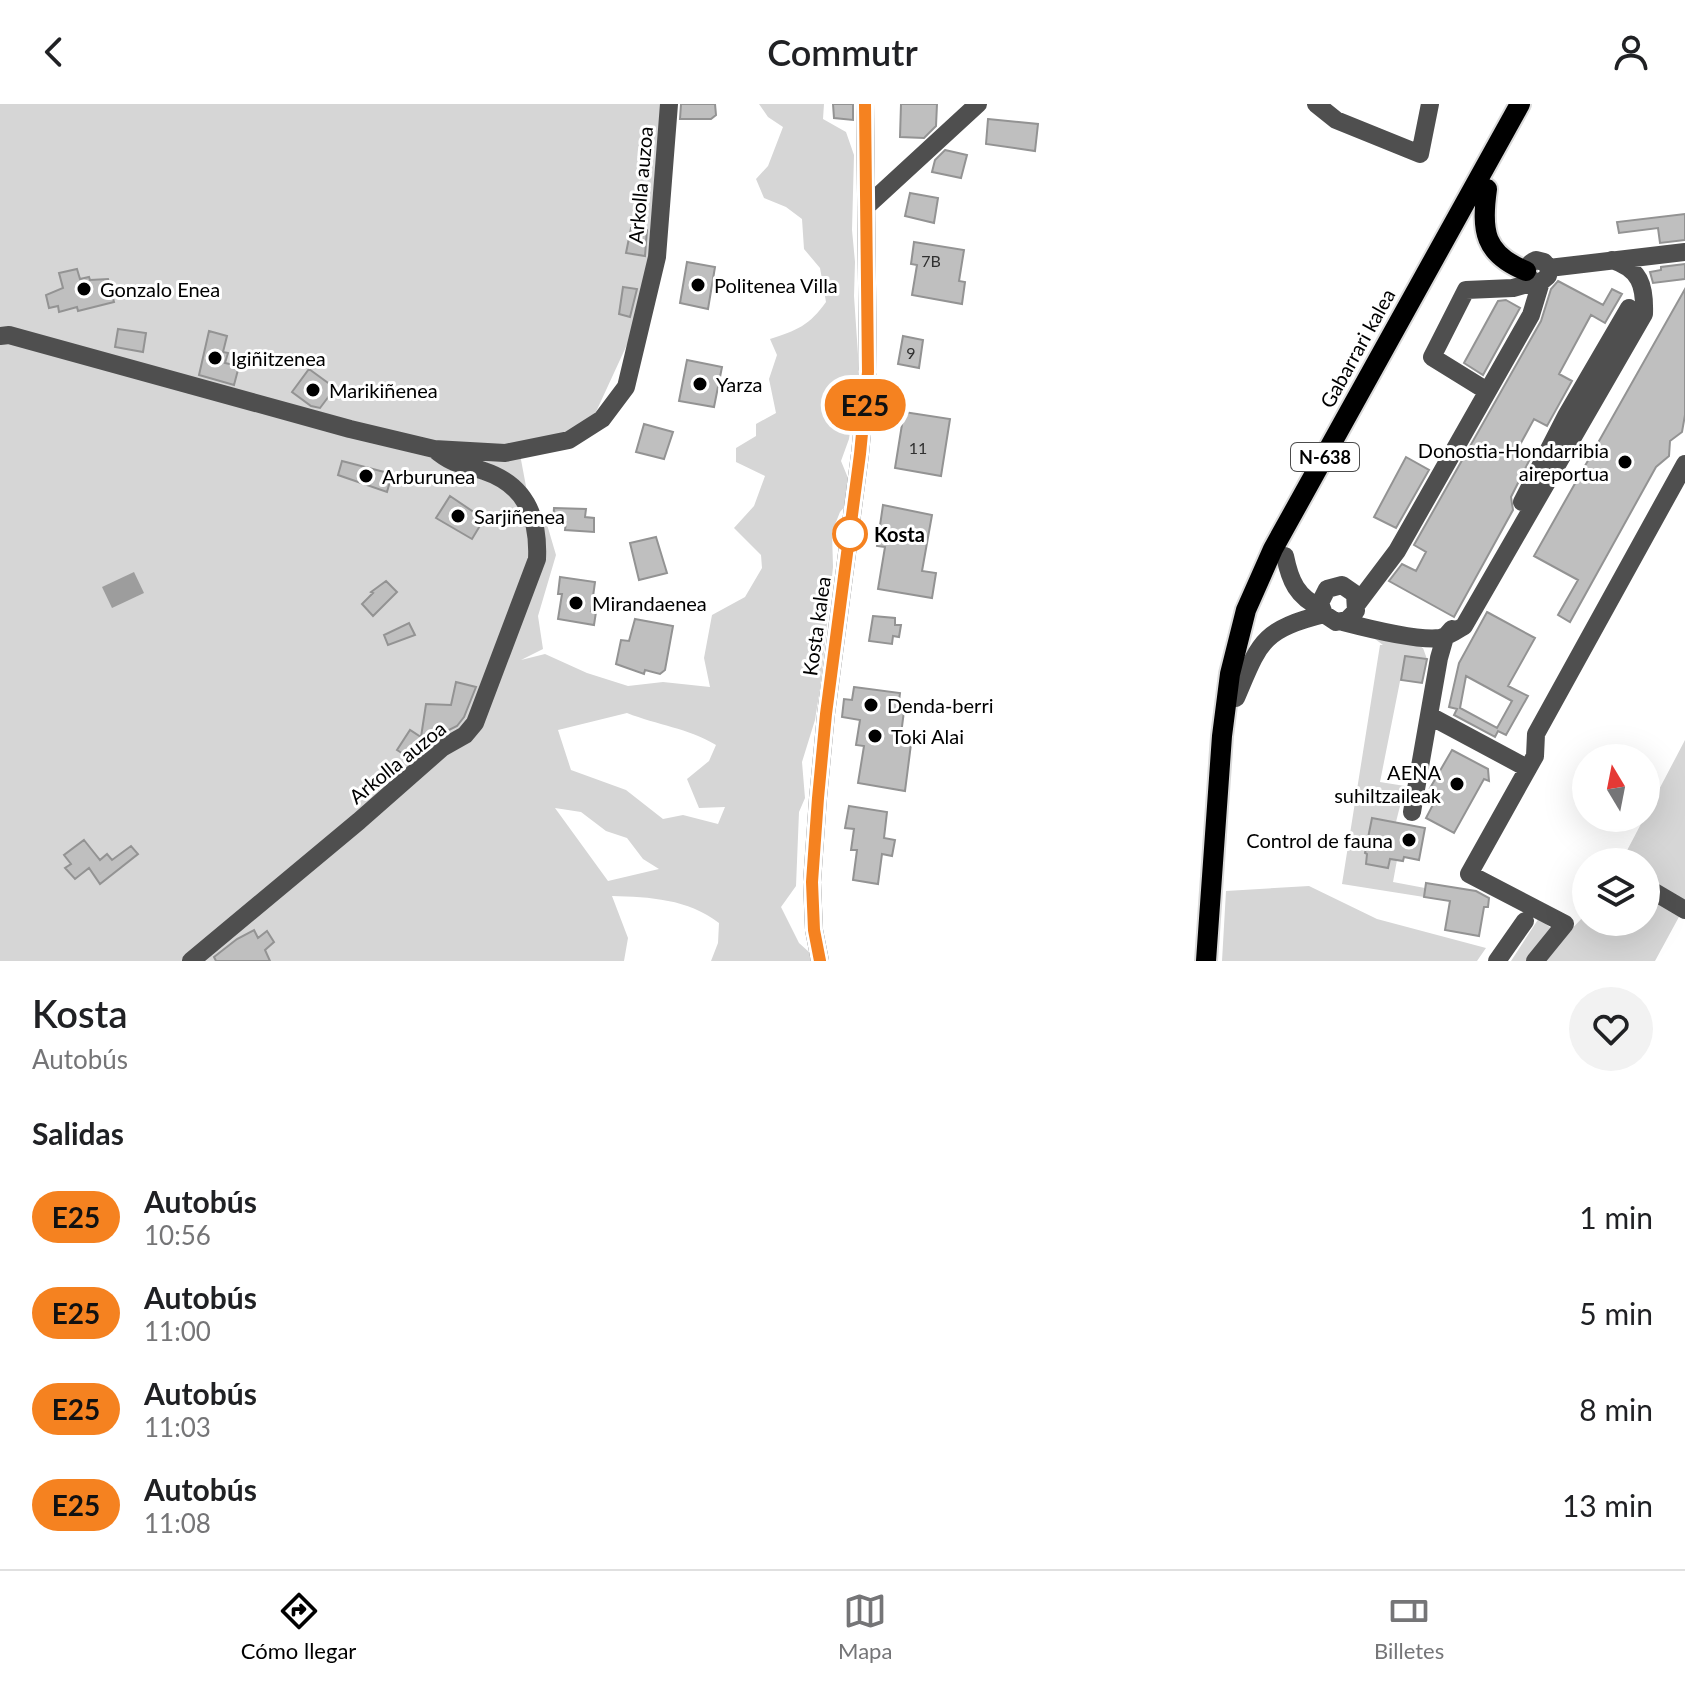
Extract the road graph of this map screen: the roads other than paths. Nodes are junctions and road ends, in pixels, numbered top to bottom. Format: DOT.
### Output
graph roads {
  1 [pos="669,104"];
  2 [pos="865,104"];
  3 [pos="978,104"];
  4 [pos="1316,104"];
  5 [pos="1430,104"];
  6 [pos="1522,104"];
  7 [pos="1487,189"];
  8 [pos="866,207"];
  9 [pos="1685,252"];
  10 [pos="1660,255"];
  11 [pos="1612,260"];
  12 [pos="1538,276"];
  13 [pos="1642,285"];
  14 [pos="1629,308"];
  15 [pos="0,336"];
  16 [pos="1487,391"];
  17 [pos="434,449"];
  18 [pos="1685,464"];
  19 [pos="1313,479"];
  20 [pos="1285,556"];
  21 [pos="1357,604"];
  22 [pos="1322,611"];
  23 [pos="1343,622"];
  24 [pos="1445,637"];
  25 [pos="1236,698"];
  26 [pos="1430,716"];
  27 [pos="1527,768"];
  28 [pos="1219,809"];
  29 [pos="1412,812"];
  30 [pos="1660,895"];
  31 [pos="1685,910"];
  32 [pos="1525,921"];
  33 [pos="191,961"];
  34 [pos="820,961"];
  35 [pos="1206,961"];
  36 [pos="1497,961"];
  37 [pos="1535,961"];
  1 -- 17 [label="street, Arkolla auzoa"];
  2 -- 8 [label="street, Kosta kalea"];
  3 -- 8 [label="street"];
  4 -- 5 [label="street"];
  6 -- 7 [label="main road, Gabarrari kalea / N-638"];
  6 -- 19 [label="main road, Gabarrari kalea / N-638"];
  7 -- 12 [label="main road"];
  7 -- 20 [label="main road, Gabarrari kalea / N-638"];
  8 -- 34 [label="street, Kosta kalea"];
  9 -- 10 [label="street"];
  10 -- 11 [label="street"];
  10 -- 13 [label="street"];
  11 -- 12 [label="street"];
  11 -- 13 [label="street"];
  12 -- 16 [label="street"];
  12 -- 16 [label="street"];
  13 -- 24 [label="street"];
  14 -- 24 [label="street"];
  15 -- 17 [label="street, Arkolla auzoa"];
  16 -- 21 [label="street"];
  17 -- 33 [label="street, Arkolla auzoa"];
  18 -- 27 [label="street"];
  19 -- 20 [label="main road"];
  19 -- 28 [label="main road, Gabarrari kalea / N-638"];
  20 -- 22 [label="street"];
  20 -- 25 [label="main road, Gabarrari kalea / N-638"];
  21 -- 22 [label="street, Gabarrari kalea"];
  21 -- 23 [label="street"];
  22 -- 23 [label="street"];
  22 -- 25 [label="street, Gabarrari kalea"];
  23 -- 24 [label="street"];
  24 -- 26 [label="street"];
  25 -- 28 [label="main road, Gabarrari kalea / N-638"];
  26 -- 27 [label="street"];
  26 -- 29 [label="street"];
  27 -- 37 [label="street"];
  28 -- 35 [label="main road, Gabarrari kalea / N-638"];
  30 -- 31 [label="street"];
  32 -- 36 [label="street"];
}
